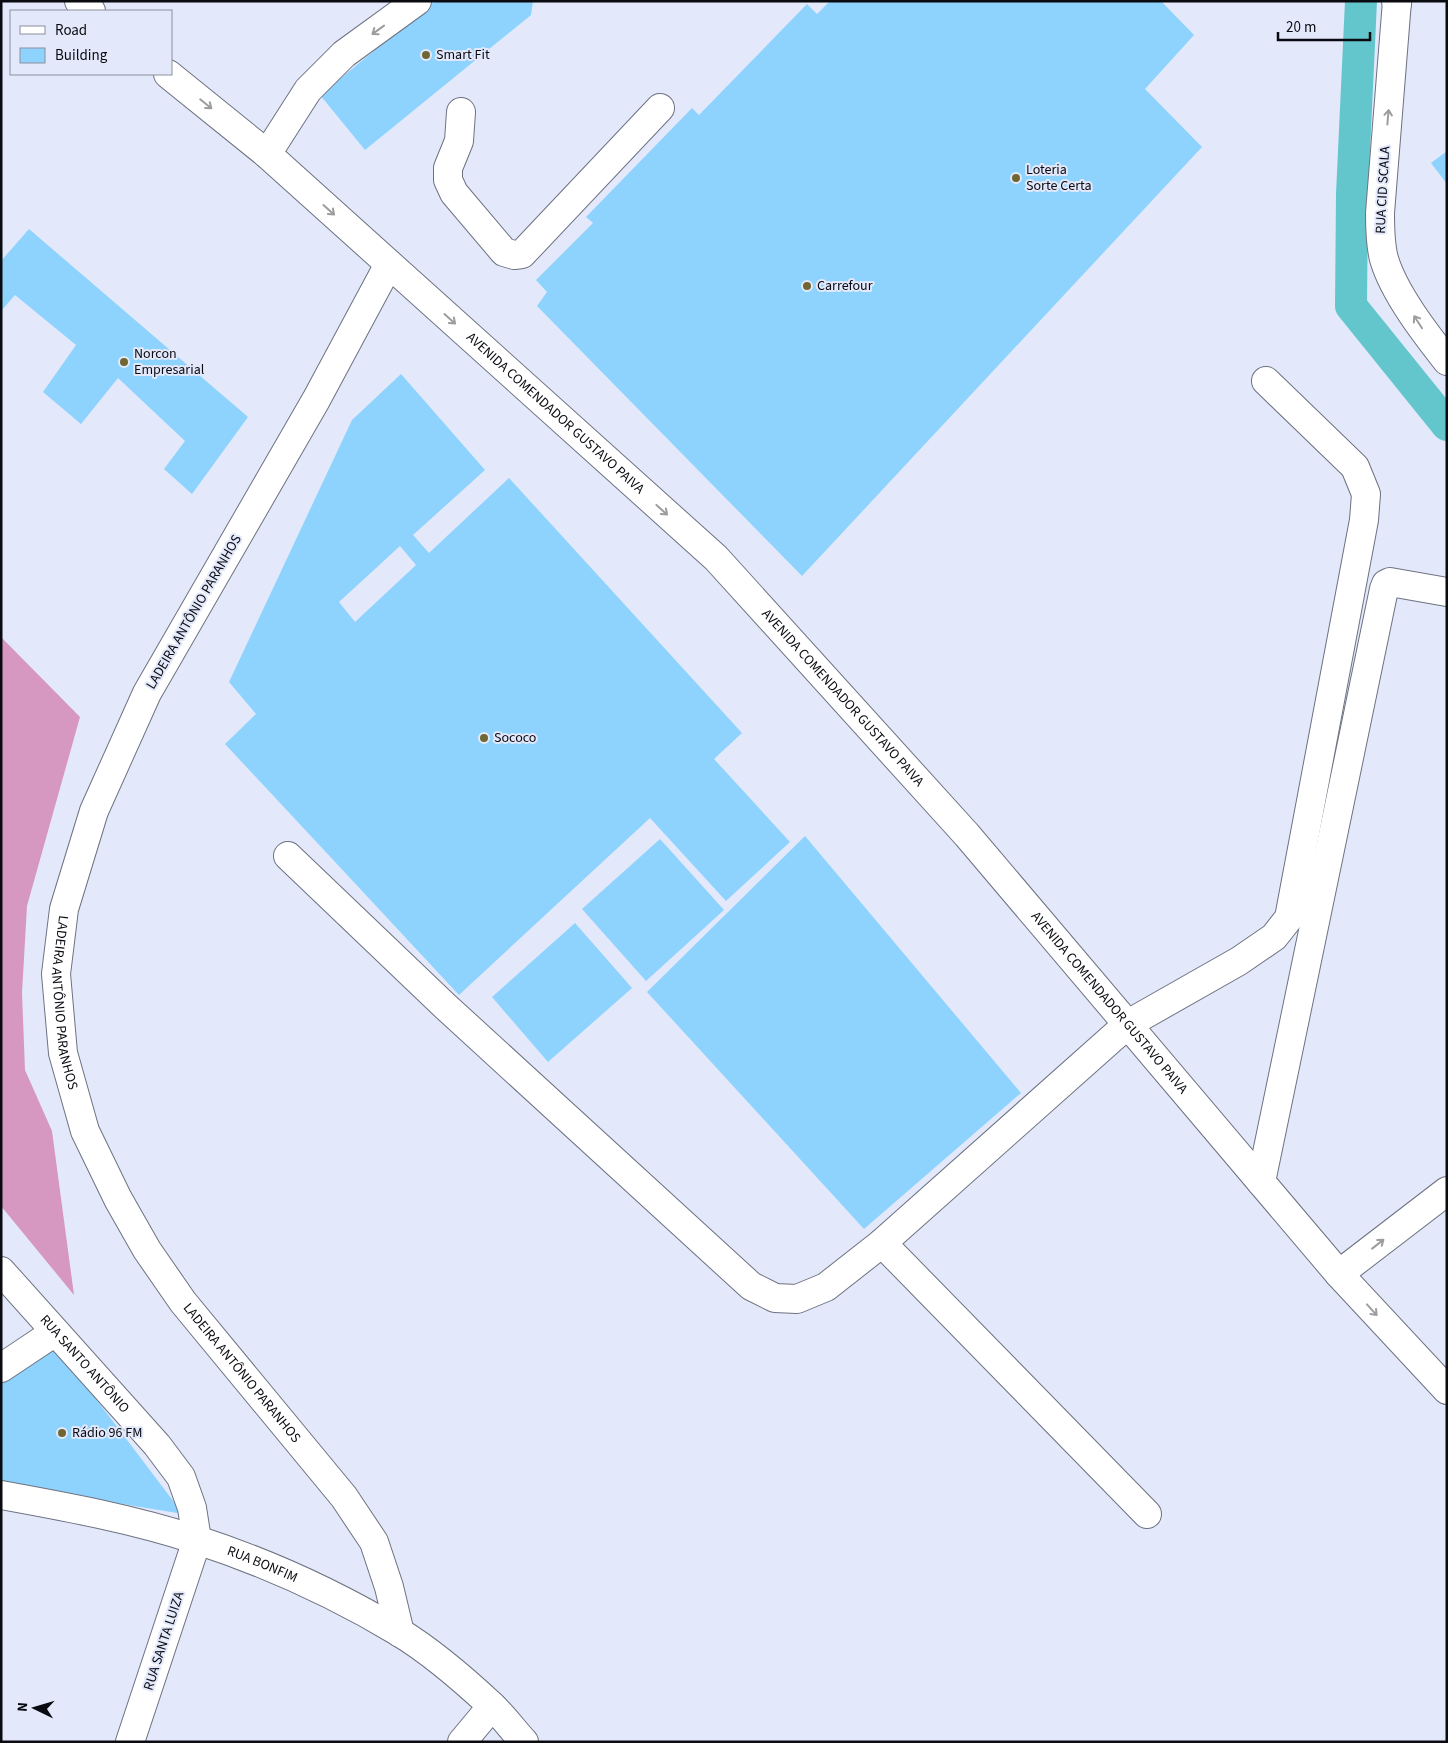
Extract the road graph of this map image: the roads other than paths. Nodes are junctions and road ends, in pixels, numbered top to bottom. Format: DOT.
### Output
graph roads {
  1 [pos="79,1"];
  2 [pos="417,1"];
  3 [pos="1397,2"];
  4 [pos="90,10"];
  5 [pos="169,75"];
  6 [pos="660,108"];
  7 [pos="461,112"];
  8 [pos="267,154"];
  9 [pos="389,264"];
  10 [pos="1447,362"];
  11 [pos="1266,380"];
  12 [pos="1447,592"];
  13 [pos="288,856"];
  14 [pos="1128,1024"];
  15 [pos="1261,1182"];
  16 [pos="1447,1191"];
  17 [pos="882,1243"];
  18 [pos="1,1272"];
  19 [pos="1339,1274"];
  20 [pos="55,1332"];
  21 [pos="1,1368"];
  22 [pos="1447,1390"];
  23 [pos="1,1496"];
  24 [pos="1147,1514"];
  25 [pos="197,1540"];
  26 [pos="400,1633"];
  27 [pos="492,1706"];
  28 [pos="130,1742"];
  29 [pos="462,1742"];
  30 [pos="524,1742"];
  1 -- 4 [label="street"];
  2 -- 8 [label="street, one-way"];
  10 -- 3 [label="street, RUA CID SCALA, one-way"];
  5 -- 8 [label="street, AVENIDA COMENDADOR GUSTAVO PAIVA, one-way"];
  6 -- 7 [label="street"];
  8 -- 9 [label="street, AVENIDA COMENDADOR GUSTAVO PAIVA, one-way"];
  9 -- 14 [label="street, AVENIDA COMENDADOR GUSTAVO PAIVA, one-way"];
  9 -- 26 [label="street, LADEIRA ANTÔNIO PARANHOS"];
  11 -- 14 [label="street"];
  12 -- 15 [label="street"];
  13 -- 17 [label="street"];
  14 -- 15 [label="street, AVENIDA COMENDADOR GUSTAVO PAIVA"];
  14 -- 17 [label="street"];
  15 -- 19 [label="street, AVENIDA COMENDADOR GUSTAVO PAIVA"];
  19 -- 16 [label="street, one-way"];
  17 -- 24 [label="street"];
  18 -- 20 [label="street, RUA SANTO ANTÔNIO"];
  19 -- 22 [label="street, AVENIDA COMENDADOR GUSTAVO PAIVA, one-way"];
  20 -- 21 [label="street"];
  20 -- 25 [label="street, RUA SANTO ANTÔNIO"];
  23 -- 25 [label="street, RUA BONFIM"];
  25 -- 26 [label="street, RUA BONFIM"];
  25 -- 28 [label="street, RUA SANTA LUIZA"];
  26 -- 27 [label="street, RUA BONFIM"];
  27 -- 29 [label="street"];
  27 -- 30 [label="street, RUA BONFIM"];
}
